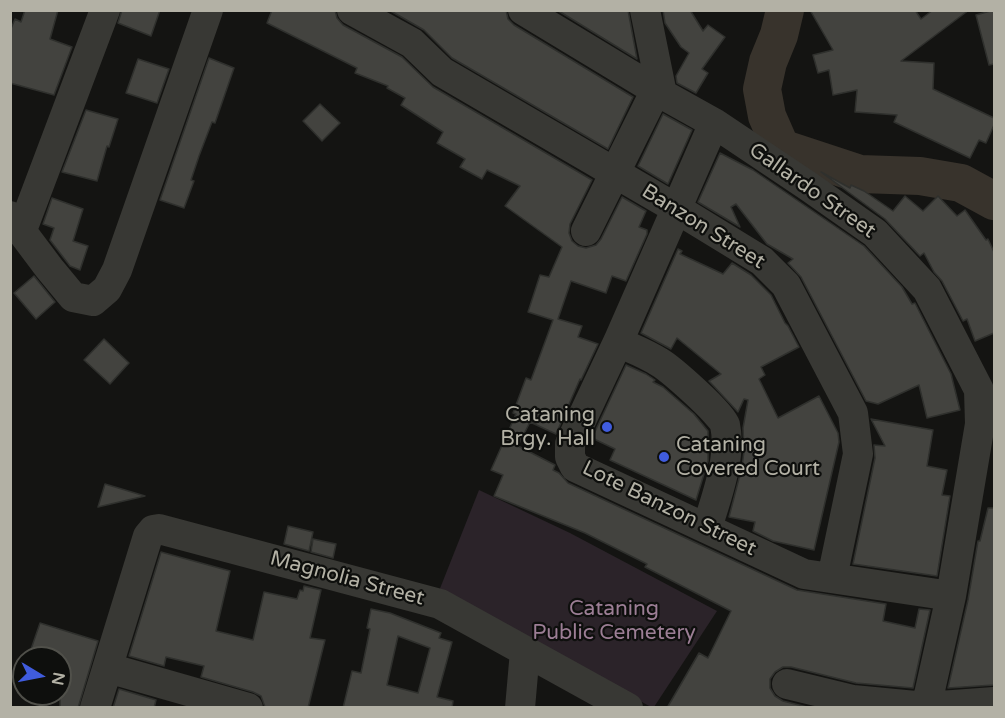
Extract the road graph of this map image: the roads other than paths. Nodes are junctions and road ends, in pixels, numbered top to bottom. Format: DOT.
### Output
graph roads {
  1 [pos="105,10"];
  2 [pos="208,10"];
  3 [pos="352,10"];
  4 [pos="523,10"];
  5 [pos="645,10"];
  6 [pos="659,92"];
  7 [pos="714,123"];
  8 [pos="614,172"];
  9 [pos="677,209"];
  10 [pos="16,223"];
  11 [pos="586,231"];
  12 [pos="618,342"];
  13 [pos="987,396"];
  14 [pos="707,528"];
  15 [pos="832,578"];
  16 [pos="951,596"];
  17 [pos="525,651"];
  18 [pos="108,668"];
  19 [pos="787,684"];
  20 [pos="994,702"];
  21 [pos="926,707"];
  22 [pos="95,708"];
  23 [pos="248,708"];
  24 [pos="520,708"];
  25 [pos="628,708"];
  1 -- 10 [label="street"];
  2 -- 10 [label="street"];
  3 -- 8 [label="street, Banzon Street"];
  4 -- 6 [label="street, Gallardo Street"];
  5 -- 6 [label="street"];
  6 -- 7 [label="street, Gallardo Street"];
  6 -- 8 [label="street"];
  7 -- 9 [label="street, Lote Banzon Street"];
  7 -- 13 [label="street, Gallardo Street"];
  8 -- 9 [label="street, Banzon Street"];
  8 -- 11 [label="street"];
  9 -- 12 [label="street, Lote Banzon Street"];
  9 -- 15 [label="street, Banzon Street"];
  12 -- 14 [label="street"];
  12 -- 14 [label="street, Lote Banzon Street"];
  13 -- 16 [label="street, Gallardo Street"];
  14 -- 15 [label="street, Lote Banzon Street"];
  15 -- 16 [label="street, Lote Banzon Street"];
  16 -- 21 [label="street, Gallardo Street"];
  17 -- 18 [label="street, Magnolia Street"];
  17 -- 24 [label="street"];
  17 -- 25 [label="street, Magnolia Street"];
  18 -- 22 [label="street"];
  18 -- 23 [label="street"];
  19 -- 21 [label="street"];
  20 -- 21 [label="street"];
}
